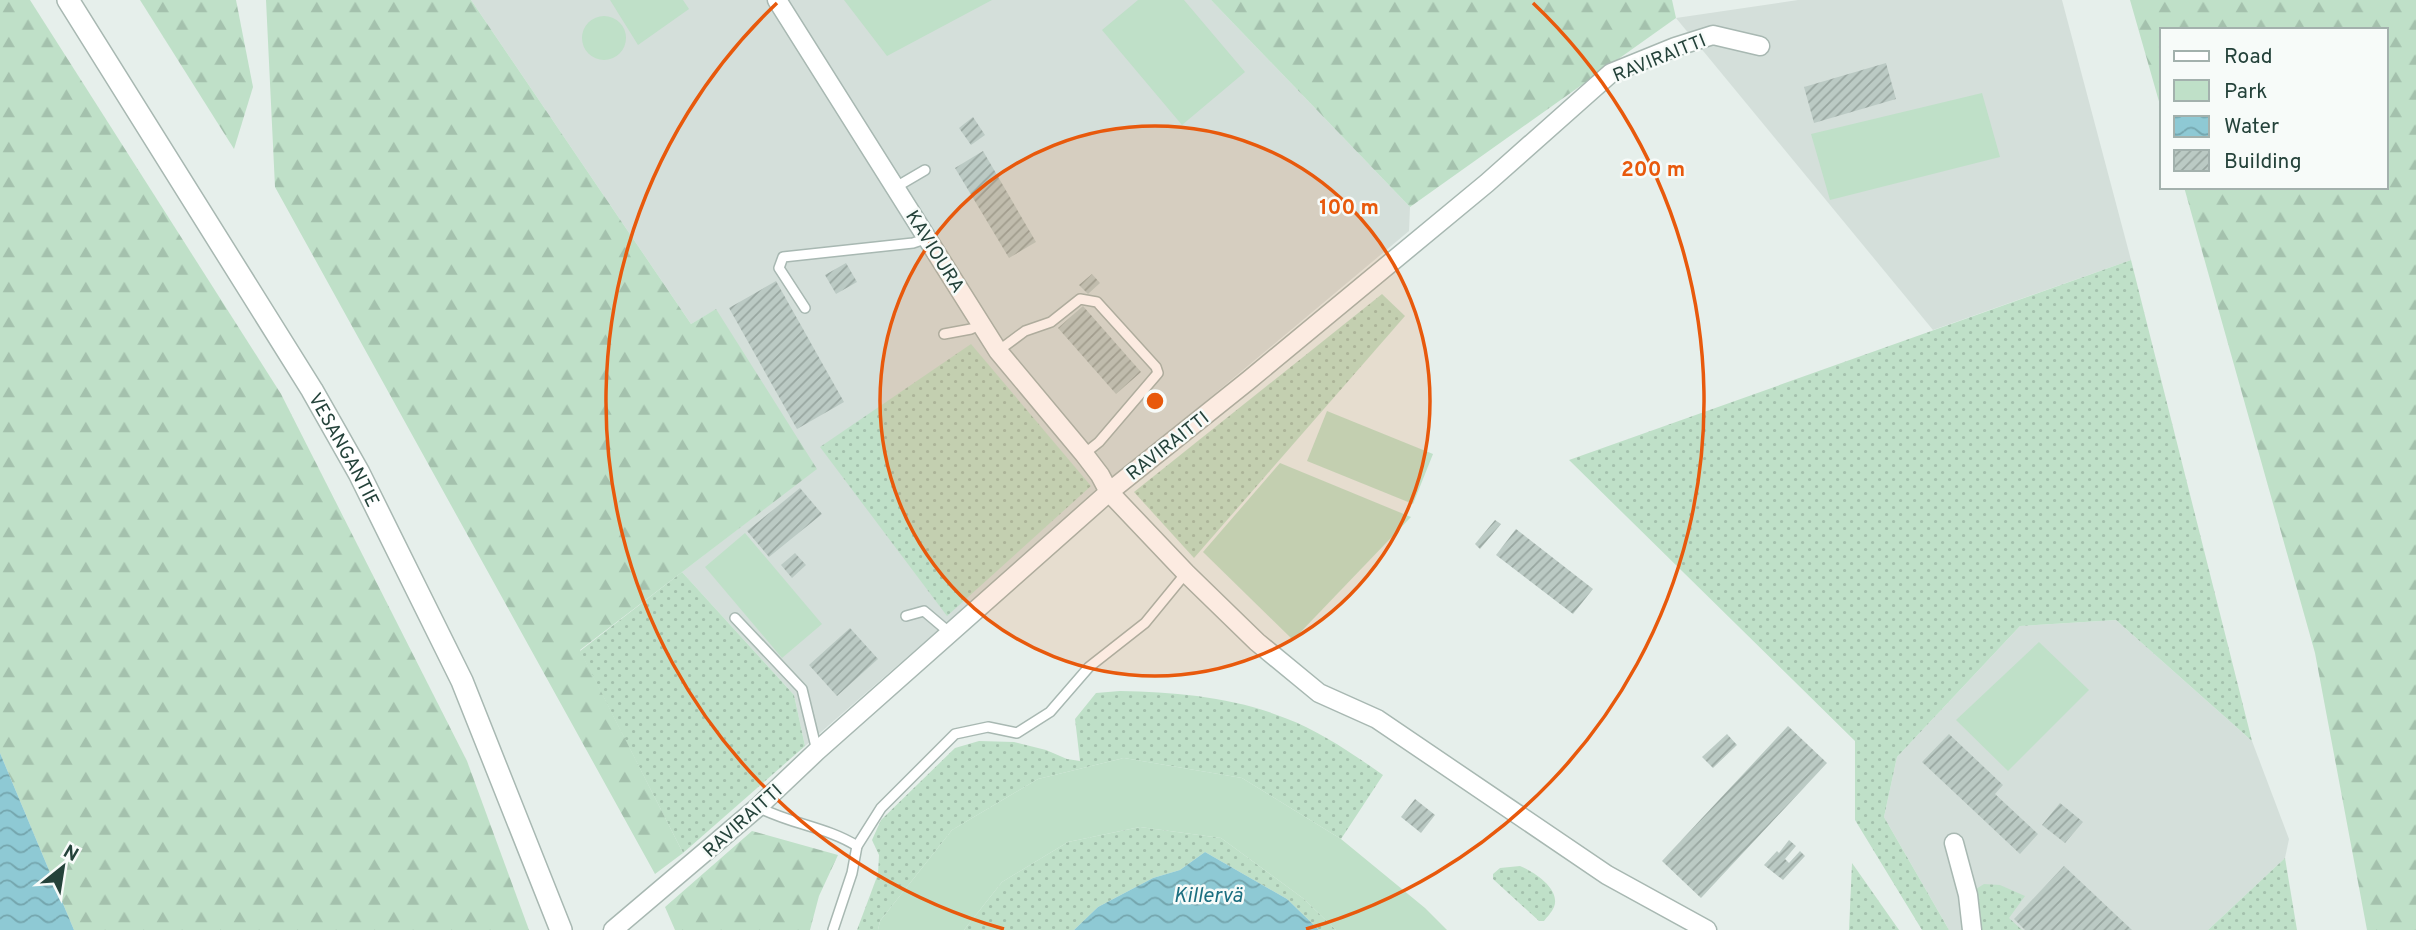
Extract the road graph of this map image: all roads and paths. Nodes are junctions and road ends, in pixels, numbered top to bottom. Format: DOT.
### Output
graph roads {
  1 [pos="68,0"];
  2 [pos="777,0"];
  3 [pos="1760,46"];
  4 [pos="925,170"];
  5 [pos="896,187"];
  6 [pos="928,238"];
  7 [pos="805,308"];
  8 [pos="980,325"];
  9 [pos="944,334"];
  10 [pos="998,351"];
  11 [pos="1084,454"];
  12 [pos="1109,492"];
  13 [pos="1186,573"];
  14 [pos="906,615"];
  15 [pos="735,618"];
  16 [pos="950,633"];
  17 [pos="817,751"];
  18 [pos="758,807"];
  19 [pos="1954,843"];
  20 [pos="858,846"];
  21 [pos="561,930"];
  22 [pos="613,930"];
  23 [pos="833,930"];
  24 [pos="1706,930"];
  25 [pos="1972,930"];
  1 -- 21 [label="street, VESANGANTIE"];
  2 -- 5 [label="street, KAVIOURA"];
  3 -- 12 [label="street, RAVIRAITTI"];
  4 -- 5 [label="lane"];
  5 -- 6 [label="street, KAVIOURA"];
  6 -- 7 [label="lane"];
  6 -- 8 [label="street, KAVIOURA"];
  8 -- 9 [label="lane"];
  8 -- 10 [label="street, KAVIOURA"];
  10 -- 11 [label="street, KAVIOURA"];
  10 -- 11 [label="lane"];
  11 -- 12 [label="street, KAVIOURA"];
  12 -- 13 [label="street, KAVIOURA"];
  12 -- 16 [label="street, RAVIRAITTI"];
  13 -- 20 [label="lane"];
  13 -- 24 [label="street, KAVIOURA"];
  14 -- 16 [label="lane"];
  15 -- 17 [label="lane"];
  16 -- 17 [label="street, RAVIRAITTI"];
  17 -- 18 [label="street, RAVIRAITTI"];
  18 -- 20 [label="lane"];
  18 -- 22 [label="street, RAVIRAITTI"];
  19 -- 25 [label="street"];
  20 -- 23 [label="lane"];
}
